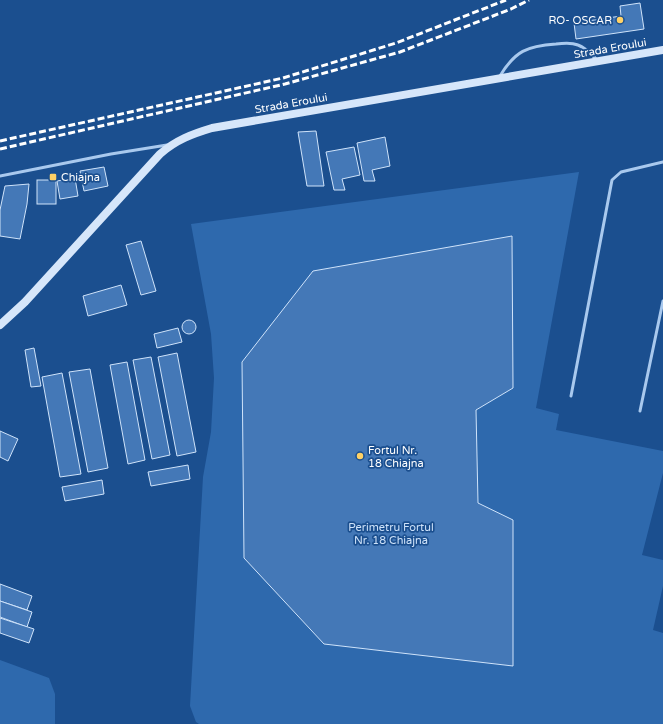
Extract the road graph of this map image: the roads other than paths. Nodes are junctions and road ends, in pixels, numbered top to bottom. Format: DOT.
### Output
graph roads {
  1 [pos="663,50"];
  2 [pos="599,62"];
  3 [pos="498,79"];
  4 [pos="171,145"];
  5 [pos="663,162"];
  6 [pos="0,176"];
  7 [pos="663,301"];
  8 [pos="0,325"];
  9 [pos="571,396"];
  10 [pos="640,412"];
  1 -- 2 [label="main road, Strada Eroului"];
  2 -- 3 [label="main road, Strada Eroului"];
  2 -- 3 [label="lane"];
  3 -- 4 [label="main road, Strada Eroului"];
  4 -- 6 [label="lane"];
  4 -- 8 [label="main road, Strada Eroului"];
  5 -- 9 [label="lane"];
  7 -- 10 [label="lane"];
}
